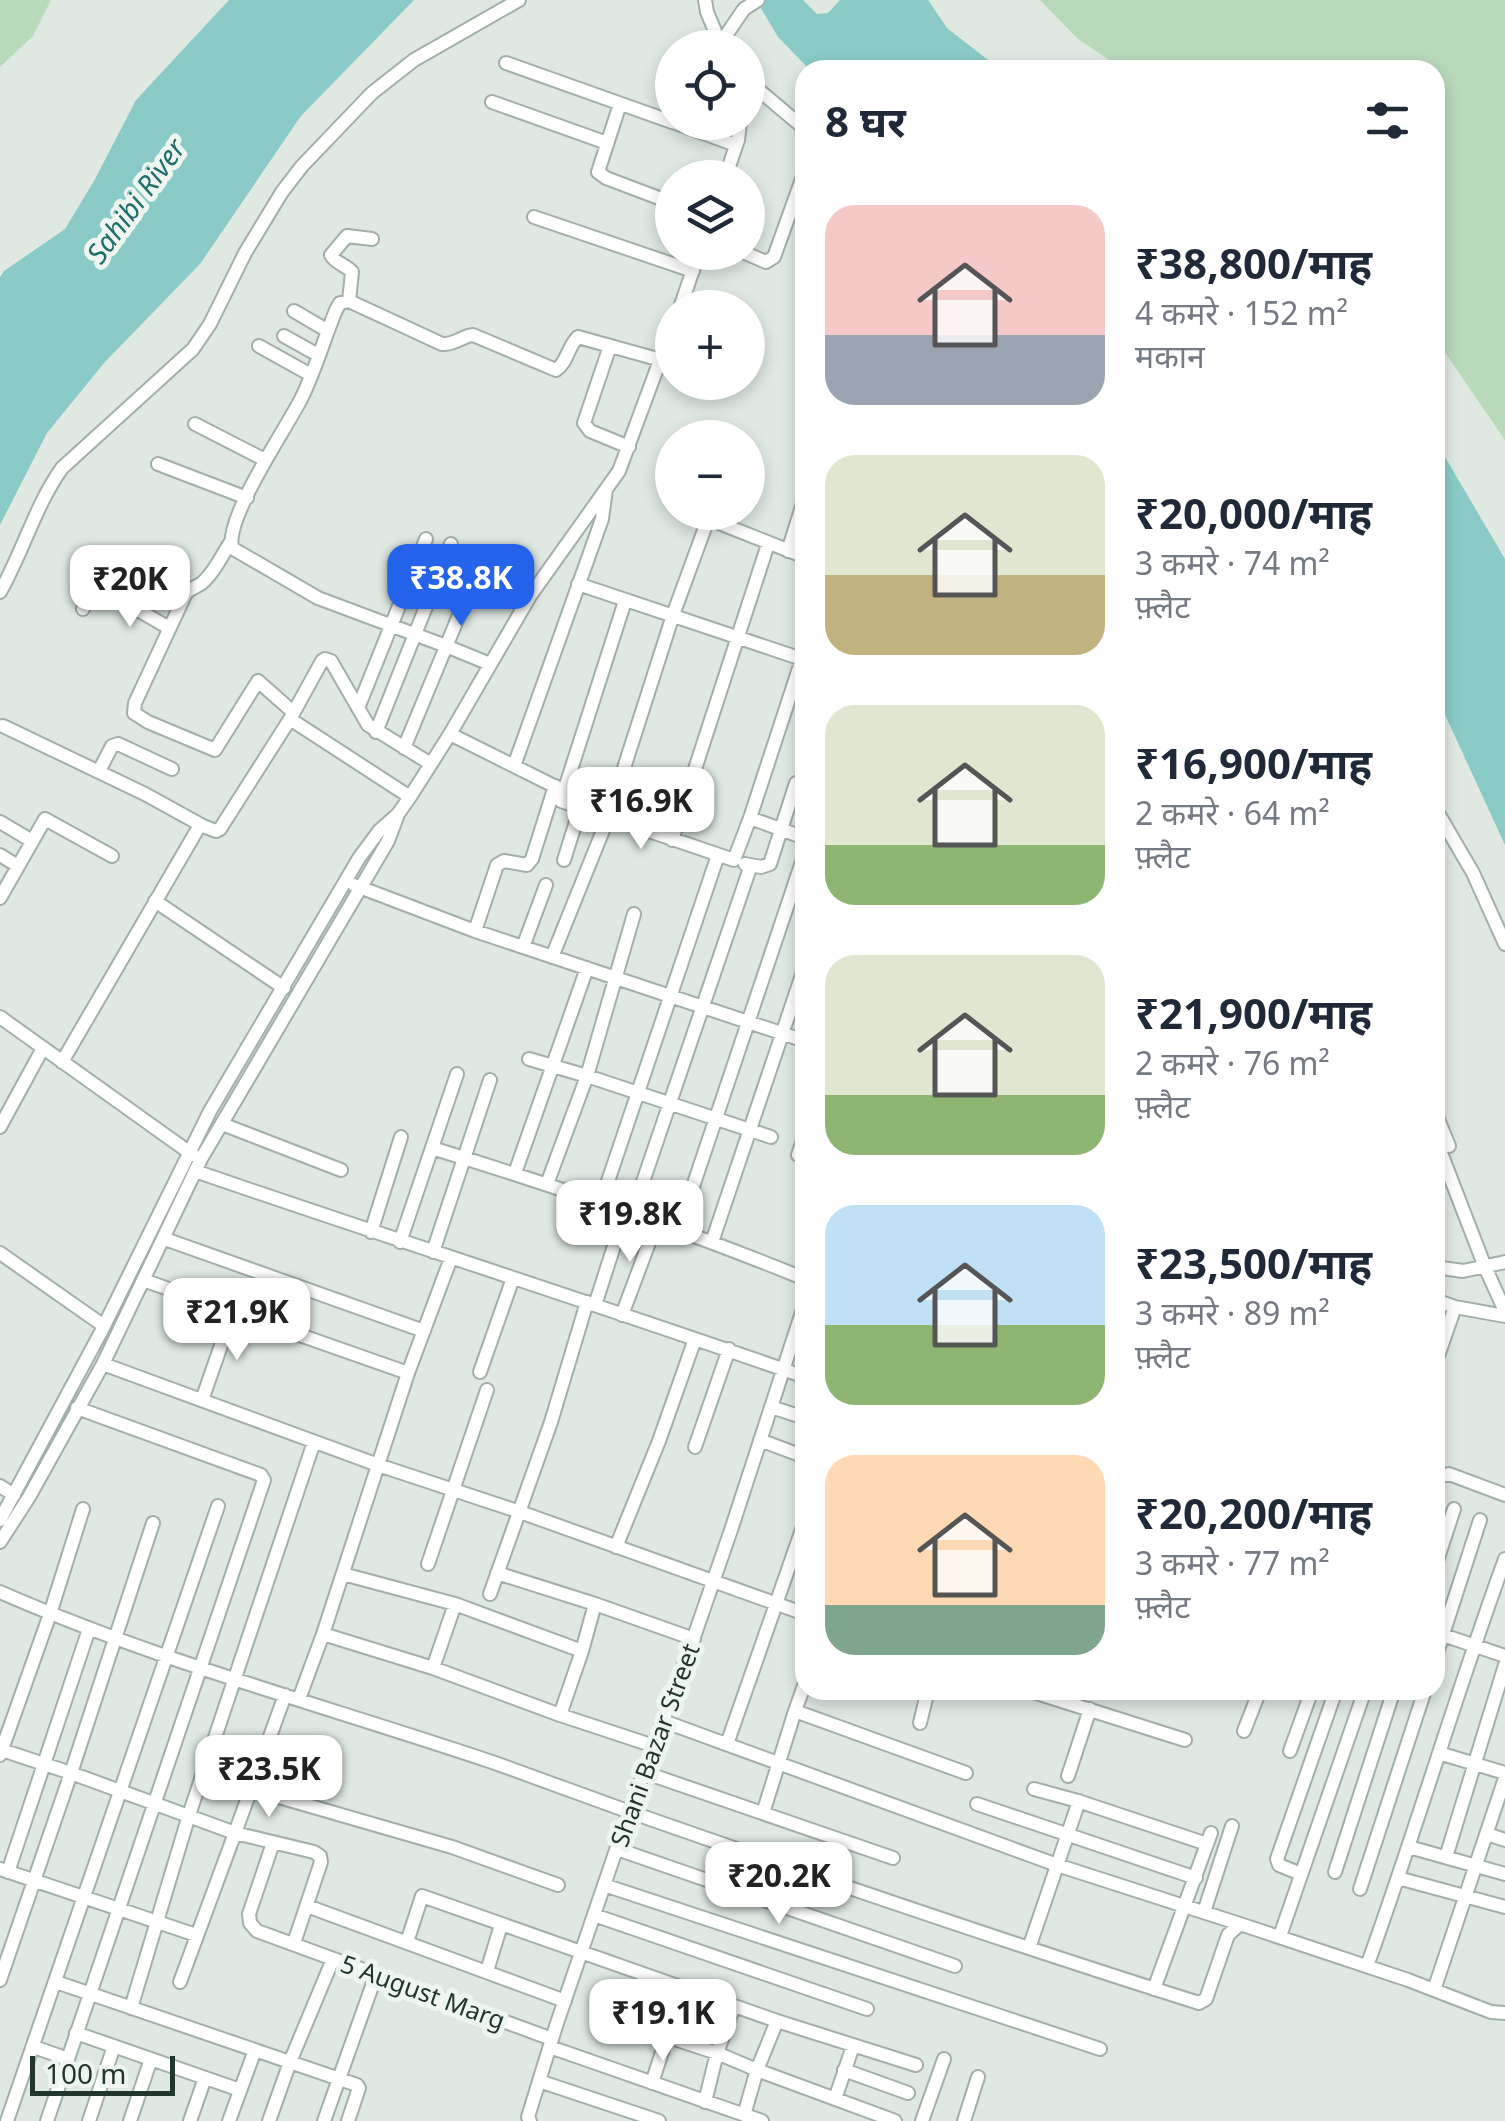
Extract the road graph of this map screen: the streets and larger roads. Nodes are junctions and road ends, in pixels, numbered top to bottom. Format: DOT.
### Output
graph roads {
  1 [pos="518,0"];
  2 [pos="706,0"];
  3 [pos="755,2"];
  4 [pos="714,30"];
  5 [pos="731,30"];
  6 [pos="506,63"];
  7 [pos="765,95"];
  8 [pos="492,102"];
  9 [pos="620,104"];
  10 [pos="655,116"];
  11 [pos="795,121"];
  12 [pos="722,140"];
  13 [pos="737,140"];
  14 [pos="607,142"];
  15 [pos="736,145"];
  16 [pos="731,160"];
  17 [pos="655,196"];
  18 [pos="795,198"];
  19 [pos="534,217"];
  20 [pos="372,239"];
  21 [pos="765,262"];
  22 [pos="692,272"];
  23 [pos="686,290"];
  24 [pos="349,301"];
  25 [pos="294,311"];
  26 [pos="328,331"];
  27 [pos="284,336"];
  28 [pos="259,346"];
  29 [pos="610,346"];
  30 [pos="318,356"];
  31 [pos="655,358"];
  32 [pos="311,375"];
  33 [pos="655,376"];
  34 [pos="195,424"];
  35 [pos="629,447"];
  36 [pos="265,460"];
  37 [pos="158,464"];
  38 [pos="606,488"];
  39 [pos="247,498"];
  40 [pos="795,528"];
  41 [pos="426,540"];
  42 [pos="230,543"];
  43 [pos="451,544"];
  44 [pos="768,544"];
  45 [pos="788,550"];
  46 [pos="795,552"];
  47 [pos="484,555"];
  48 [pos="578,584"];
  49 [pos="0,592"];
  50 [pos="626,601"];
  51 [pos="82,609"];
  52 [pos="673,616"];
  53 [pos="390,626"];
  54 [pos="169,628"];
  55 [pos="416,635"];
  56 [pos="739,638"];
  57 [pos="446,646"];
  58 [pos="795,654"];
  59 [pos="490,664"];
  60 [pos="795,684"];
  61 [pos="358,708"];
  62 [pos="291,716"];
  63 [pos="3,726"];
  64 [pos="376,732"];
  65 [pos="450,734"];
  66 [pos="404,748"];
  67 [pos="432,764"];
  68 [pos="514,766"];
  69 [pos="172,769"];
  70 [pos="99,771"];
  71 [pos="795,785"];
  72 [pos="558,788"];
  73 [pos="410,797"];
  74 [pos="580,809"];
  75 [pos="398,814"];
  76 [pos="608,818"];
  77 [pos="750,818"];
  78 [pos="0,822"];
  79 [pos="200,825"];
  80 [pos="1445,825"];
  81 [pos="782,828"];
  82 [pos="795,834"];
  83 [pos="672,840"];
  84 [pos="32,841"];
  85 [pos="0,855"];
  86 [pos="718,855"];
  87 [pos="112,856"];
  88 [pos="564,860"];
  89 [pos="734,860"];
  90 [pos="18,866"];
  91 [pos="750,866"];
  92 [pos="346,880"];
  93 [pos="795,883"];
  94 [pos="546,885"];
  95 [pos="360,888"];
  96 [pos="2,890"];
  97 [pos="156,901"];
  98 [pos="634,914"];
  99 [pos="476,931"];
  100 [pos="1505,944"];
  101 [pos="523,947"];
  102 [pos="552,958"];
  103 [pos="586,968"];
  104 [pos="614,978"];
  105 [pos="284,988"];
  106 [pos="670,996"];
  107 [pos="795,997"];
  108 [pos="702,1006"];
  109 [pos="0,1016"];
  110 [pos="748,1022"];
  111 [pos="783,1034"];
  112 [pos="795,1038"];
  113 [pos="43,1048"];
  114 [pos="529,1059"];
  115 [pos="62,1062"];
  116 [pos="554,1066"];
  117 [pos="457,1074"];
  118 [pos="587,1076"];
  119 [pos="490,1080"];
  120 [pos="638,1092"];
  121 [pos="670,1104"];
  122 [pos="716,1117"];
  123 [pos="222,1124"];
  124 [pos="0,1127"];
  125 [pos="749,1129"];
  126 [pos="771,1136"];
  127 [pos="401,1137"];
  128 [pos="1447,1146"];
  129 [pos="432,1148"];
  130 [pos="466,1158"];
  131 [pos="195,1161"];
  132 [pos="340,1170"];
  133 [pos="515,1173"];
  134 [pos="547,1184"];
  135 [pos="601,1202"];
  136 [pos="629,1213"];
  137 [pos="656,1224"];
  138 [pos="678,1231"];
  139 [pos="370,1232"];
  140 [pos="164,1239"];
  141 [pos="400,1242"];
  142 [pos="712,1242"];
  143 [pos="0,1252"];
  144 [pos="434,1252"];
  145 [pos="452,1258"];
  146 [pos="1505,1262"];
  147 [pos="1485,1267"];
  148 [pos="1445,1268"];
  149 [pos="795,1274"];
  150 [pos="513,1278"];
  151 [pos="143,1280"];
  152 [pos="591,1304"];
  153 [pos="1445,1304"];
  154 [pos="1455,1307"];
  155 [pos="233,1311"];
  156 [pos="622,1314"];
  157 [pos="1505,1314"];
  158 [pos="104,1326"];
  159 [pos="424,1331"];
  160 [pos="1445,1336"];
  161 [pos="695,1339"];
  162 [pos="795,1347"];
  163 [pos="729,1349"];
  164 [pos="103,1364"];
  165 [pos="784,1370"];
  166 [pos="480,1372"];
  167 [pos="408,1373"];
  168 [pos="795,1374"];
  169 [pos="487,1390"];
  170 [pos="202,1400"];
  171 [pos="771,1407"];
  172 [pos="78,1408"];
  173 [pos="795,1415"];
  174 [pos="760,1440"];
  175 [pos="314,1442"];
  176 [pos="695,1447"];
  177 [pos="795,1453"];
  178 [pos="378,1466"];
  179 [pos="1445,1476"];
  180 [pos="0,1486"];
  181 [pos="452,1489"];
  182 [pos="14,1495"];
  183 [pos="1505,1495"];
  184 [pos="218,1506"];
  185 [pos="83,1509"];
  186 [pos="1454,1509"];
  187 [pos="520,1512"];
  188 [pos="0,1520"];
  189 [pos="1480,1520"];
  190 [pos="153,1523"];
  191 [pos="1445,1536"];
  192 [pos="0,1542"];
  193 [pos="616,1547"];
  194 [pos="795,1550"];
  195 [pos="1505,1558"];
  196 [pos="428,1564"];
  197 [pos="496,1573"];
  198 [pos="343,1574"];
  199 [pos="713,1582"];
  200 [pos="0,1592"];
  201 [pos="490,1594"];
  202 [pos="454,1604"];
  203 [pos="595,1604"];
  204 [pos="776,1604"];
  205 [pos="795,1611"];
  206 [pos="50,1614"];
  207 [pos="1445,1616"];
  208 [pos="88,1629"];
  209 [pos="323,1634"];
  210 [pos="1445,1635"];
  211 [pos="116,1639"];
  212 [pos="694,1639"];
  213 [pos="1474,1645"];
  214 [pos="582,1651"];
  215 [pos="166,1654"];
  216 [pos="1505,1656"];
  217 [pos="1505,1665"];
  218 [pos="201,1668"];
  219 [pos="433,1668"];
  220 [pos="234,1680"];
  221 [pos="292,1697"];
  222 [pos="799,1700"];
  223 [pos="926,1700"];
  224 [pos="1060,1700"];
  225 [pos="1254,1700"];
  226 [pos="1308,1700"];
  227 [pos="1332,1700"];
  228 [pos="1362,1700"];
  229 [pos="1391,1700"];
  230 [pos="1422,1700"];
  231 [pos="1090,1709"];
  232 [pos="795,1712"];
  233 [pos="560,1716"];
  234 [pos="5,1721"];
  235 [pos="663,1721"];
  236 [pos="920,1723"];
  237 [pos="1244,1731"];
  238 [pos="1185,1740"];
  239 [pos="726,1744"];
  240 [pos="654,1746"];
  241 [pos="1290,1751"];
  242 [pos="0,1753"];
  243 [pos="1439,1753"];
  244 [pos="778,1762"];
  245 [pos="43,1764"];
  246 [pos="1475,1764"];
  247 [pos="644,1772"];
  248 [pos="71,1773"];
  249 [pos="966,1773"];
  250 [pos="1068,1776"];
  251 [pos="1505,1776"];
  252 [pos="251,1789"];
  253 [pos="1034,1789"];
  254 [pos="121,1791"];
  255 [pos="1079,1801"];
  256 [pos="156,1804"];
  257 [pos="977,1804"];
  258 [pos="1501,1806"];
  259 [pos="629,1812"];
  260 [pos="762,1813"];
  261 [pos="189,1815"];
  262 [pos="1232,1826"];
  263 [pos="235,1832"];
  264 [pos="1068,1833"];
  265 [pos="1487,1834"];
  266 [pos="1505,1840"];
  267 [pos="273,1843"];
  268 [pos="1409,1847"];
  269 [pos="617,1849"];
  270 [pos="1446,1857"];
  271 [pos="893,1858"];
  272 [pos="1057,1865"];
  273 [pos="1477,1865"];
  274 [pos="4,1871"];
  275 [pos="1335,1872"];
  276 [pos="1302,1874"];
  277 [pos="1505,1874"];
  278 [pos="1196,1878"];
  279 [pos="1398,1878"];
  280 [pos="34,1882"];
  281 [pos="558,1885"];
  282 [pos="604,1885"];
  283 [pos="1360,1890"];
  284 [pos="1467,1896"];
  285 [pos="85,1898"];
  286 [pos="306,1906"];
  287 [pos="1186,1906"];
  288 [pos="1505,1907"];
  289 [pos="118,1910"];
  290 [pos="1204,1912"];
  291 [pos="594,1915"];
  292 [pos="157,1922"];
  293 [pos="1240,1924"];
  294 [pos="501,1926"];
  295 [pos="196,1935"];
  296 [pos="1280,1936"];
  297 [pos="407,1942"];
  298 [pos="294,1943"];
  299 [pos="1029,1948"];
  300 [pos="582,1954"];
  301 [pos="332,1958"];
  302 [pos="955,1966"];
  303 [pos="1366,1966"];
  304 [pos="487,1971"];
  305 [pos="376,1975"];
  306 [pos="0,1980"];
  307 [pos="56,1982"];
  308 [pos="180,1982"];
  309 [pos="1154,1989"];
  310 [pos="688,1990"];
  311 [pos="1434,1990"];
  312 [pos="90,1993"];
  313 [pos="565,2001"];
  314 [pos="734,2006"];
  315 [pos="131,2008"];
  316 [pos="867,2009"];
  317 [pos="1505,2012"];
  318 [pos="777,2021"];
  319 [pos="653,2032"];
  320 [pos="76,2034"];
  321 [pos="669,2037"];
  322 [pos="551,2043"];
  323 [pos="114,2046"];
  324 [pos="854,2046"];
  325 [pos="34,2047"];
  326 [pos="255,2050"];
  327 [pos="1100,2050"];
  328 [pos="717,2053"];
  329 [pos="68,2059"];
  330 [pos="151,2059"];
  331 [pos="944,2059"];
  332 [pos="290,2062"];
  333 [pos="916,2065"];
  334 [pos="757,2070"];
  335 [pos="844,2070"];
  336 [pos="978,2077"];
  337 [pos="205,2078"];
  338 [pos="337,2078"];
  339 [pos="539,2080"];
  340 [pos="652,2083"];
  341 [pos="240,2090"];
  342 [pos="908,2093"];
  343 [pos="835,2099"];
  344 [pos="704,2102"];
  345 [pos="744,2115"];
  346 [pos="8,2121"];
  347 [pos="47,2121"];
  348 [pos="89,2121"];
  349 [pos="130,2121"];
  350 [pos="190,2121"];
  351 [pos="229,2121"];
  352 [pos="269,2121"];
  353 [pos="324,2121"];
  354 [pos="348,2121"];
  355 [pos="530,2121"];
  356 [pos="659,2121"];
  357 [pos="762,2121"];
  358 [pos="895,2121"];
  359 [pos="922,2121"];
  360 [pos="964,2121"];
  1 -- 49 [label="street"];
  2 -- 4 [label="street"];
  3 -- 5 [label="street"];
  6 -- 9 [label="street"];
  7 -- 11 [label="street"];
  8 -- 14 [label="street"];
  9 -- 10 [label="street"];
  9 -- 14 [label="street"];
  12 -- 15 [label="street"];
  13 -- 15 [label="street"];
  14 -- 17 [label="street"];
  15 -- 16 [label="street"];
  18 -- 21 [label="street"];
  19 -- 22 [label="street"];
  20 -- 24 [label="street"];
  22 -- 23 [label="street"];
  24 -- 26 [label="street"];
  24 -- 29 [label="street"];
  25 -- 26 [label="street"];
  26 -- 30 [label="street"];
  27 -- 30 [label="street"];
  28 -- 32 [label="street"];
  29 -- 31 [label="street"];
  29 -- 35 [label="street"];
  30 -- 32 [label="street"];
  32 -- 36 [label="street"];
  33 -- 35 [label="street"];
  34 -- 36 [label="street"];
  35 -- 38 [label="street"];
  36 -- 39 [label="street"];
  37 -- 39 [label="street"];
  38 -- 48 [label="street"];
  38 -- 59 [label="street"];
  39 -- 42 [label="street"];
  40 -- 45 [label="street"];
  41 -- 53 [label="street"];
  42 -- 53 [label="street"];
  42 -- 54 [label="street"];
  43 -- 55 [label="street"];
  44 -- 45 [label="street"];
  44 -- 52 [label="street"];
  44 -- 56 [label="street"];
  45 -- 46 [label="street"];
  47 -- 57 [label="street"];
  48 -- 50 [label="street"];
  48 -- 68 [label="street"];
  50 -- 52 [label="street"];
  50 -- 72 [label="street"];
  51 -- 54 [label="street"];
  52 -- 56 [label="street"];
  52 -- 76 [label="street"];
  53 -- 55 [label="street"];
  53 -- 61 [label="street"];
  54 -- 62 [label="street"];
  55 -- 57 [label="street"];
  55 -- 64 [label="street"];
  56 -- 58 [label="street"];
  56 -- 83 [label="street"];
  57 -- 59 [label="street"];
  57 -- 66 [label="street"];
  59 -- 65 [label="street"];
  60 -- 77 [label="street"];
  61 -- 62 [label="street"];
  61 -- 64 [label="street"];
  62 -- 73 [label="street"];
  62 -- 79 [label="street"];
  63 -- 70 [label="street"];
  64 -- 66 [label="street"];
  65 -- 67 [label="street"];
  65 -- 68 [label="street"];
  66 -- 67 [label="street"];
  67 -- 73 [label="street"];
  68 -- 72 [label="street"];
  69 -- 70 [label="street"];
  70 -- 79 [label="street"];
  71 -- 81 [label="street"];
  72 -- 74 [label="street"];
  72 -- 99 [label="street"];
  73 -- 75 [label="street"];
  74 -- 76 [label="street"];
  74 -- 88 [label="street"];
  75 -- 92 [label="street"];
  75 -- 95 [label="street"];
  76 -- 83 [label="street"];
  76 -- 102 [label="street"];
  77 -- 81 [label="street"];
  77 -- 89 [label="street"];
  78 -- 84 [label="street"];
  79 -- 97 [label="street"];
  80 -- 100 [label="street"];
  81 -- 82 [label="street"];
  81 -- 91 [label="street"];
  83 -- 86 [label="street"];
  84 -- 87 [label="street"];
  84 -- 90 [label="street"];
  85 -- 90 [label="street"];
  86 -- 89 [label="street"];
  86 -- 106 [label="street"];
  89 -- 91 [label="street"];
  90 -- 96 [label="street"];
  91 -- 108 [label="street"];
  92 -- 95 [label="street"];
  92 -- 105 [label="street"];
  93 -- 110 [label="street"];
  94 -- 101 [label="street"];
  95 -- 99 [label="street"];
  95 -- 123 [label="street"];
  97 -- 105 [label="street"];
  97 -- 115 [label="street"];
  98 -- 104 [label="street"];
  99 -- 101 [label="street"];
  101 -- 102 [label="street"];
  102 -- 103 [label="street"];
  103 -- 104 [label="street"];
  103 -- 116 [label="street"];
  104 -- 106 [label="street"];
  104 -- 118 [label="street"];
  105 -- 131 [label="street"];
  106 -- 108 [label="street"];
  106 -- 120 [label="street"];
  107 -- 111 [label="street"];
  108 -- 110 [label="street"];
  108 -- 121 [label="street"];
  109 -- 113 [label="street"];
  110 -- 111 [label="street"];
  110 -- 122 [label="street"];
  111 -- 112 [label="street"];
  111 -- 125 [label="street"];
  113 -- 115 [label="street"];
  113 -- 124 [label="street"];
  114 -- 116 [label="street"];
  115 -- 131 [label="street"];
  116 -- 118 [label="street"];
  116 -- 133 [label="street"];
  117 -- 129 [label="street"];
  118 -- 120 [label="street"];
  118 -- 134 [label="street"];
  119 -- 130 [label="street"];
  120 -- 121 [label="street"];
  120 -- 135 [label="street"];
  121 -- 122 [label="street"];
  121 -- 136 [label="street"];
  122 -- 125 [label="street"];
  122 -- 138 [label="street"];
  123 -- 131 [label="street"];
  123 -- 132 [label="street"];
  125 -- 126 [label="street"];
  125 -- 142 [label="street"];
  127 -- 139 [label="street"];
  128 -- 147 [label="street"];
  129 -- 130 [label="street"];
  129 -- 141 [label="street"];
  130 -- 133 [label="street"];
  130 -- 144 [label="street"];
  131 -- 139 [label="street"];
  131 -- 140 [label="street"];
  131 -- 158 [label="street"];
  133 -- 134 [label="street"];
  134 -- 135 [label="street"];
  135 -- 136 [label="street"];
  136 -- 137 [label="street"];
  136 -- 152 [label="street"];
  137 -- 138 [label="street"];
  137 -- 156 [label="street"];
  138 -- 142 [label="street"];
  139 -- 141 [label="street"];
  140 -- 151 [label="street"];
  140 -- 159 [label="street"];
  141 -- 144 [label="street"];
  142 -- 149 [label="street"];
  143 -- 158 [label="street"];
  144 -- 145 [label="street"];
  145 -- 150 [label="street"];
  145 -- 159 [label="street"];
  146 -- 147 [label="street"];
  147 -- 148 [label="street"];
  147 -- 157 [label="street"];
  150 -- 152 [label="street"];
  150 -- 166 [label="street"];
  151 -- 155 [label="street"];
  151 -- 164 [label="street"];
  152 -- 156 [label="street"];
  152 -- 187 [label="street"];
  153 -- 154 [label="street"];
  154 -- 157 [label="street"];
  154 -- 160 [label="street"];
  155 -- 167 [label="street"];
  155 -- 170 [label="street"];
  156 -- 161 [label="street"];
  158 -- 182 [label="street"];
  159 -- 167 [label="street"];
  161 -- 163 [label="street"];
  161 -- 193 [label="street"];
  162 -- 165 [label="street, Shani Bazar Street"];
  163 -- 165 [label="street"];
  163 -- 176 [label="street"];
  164 -- 170 [label="street"];
  164 -- 172 [label="street"];
  165 -- 168 [label="street"];
  165 -- 171 [label="street, Shani Bazar Street"];
  167 -- 178 [label="street"];
  169 -- 181 [label="street"];
  170 -- 175 [label="street"];
  171 -- 173 [label="street"];
  171 -- 174 [label="street, Shani Bazar Street"];
  172 -- 192 [label="street"];
  172 -- 218 [label="street"];
  174 -- 177 [label="street"];
  174 -- 199 [label="street, Shani Bazar Street"];
  175 -- 178 [label="street"];
  175 -- 220 [label="street"];
  178 -- 181 [label="street"];
  178 -- 198 [label="street"];
  179 -- 183 [label="street"];
  180 -- 182 [label="street"];
  181 -- 187 [label="street"];
  181 -- 196 [label="street"];
  182 -- 188 [label="street"];
  184 -- 215 [label="street"];
  185 -- 206 [label="street"];
  186 -- 191 [label="street"];
  187 -- 193 [label="street"];
  187 -- 197 [label="street"];
  189 -- 207 [label="street"];
  190 -- 211 [label="street"];
  193 -- 199 [label="street"];
  194 -- 204 [label="street"];
  195 -- 213 [label="street"];
  197 -- 201 [label="street"];
  197 -- 203 [label="street"];
  198 -- 202 [label="street"];
  198 -- 209 [label="street"];
  199 -- 204 [label="street"];
  199 -- 212 [label="street, Shani Bazar Street"];
  200 -- 206 [label="street"];
  202 -- 214 [label="street"];
  202 -- 219 [label="street"];
  203 -- 212 [label="street"];
  203 -- 214 [label="street"];
  204 -- 205 [label="street"];
  204 -- 239 [label="street"];
  206 -- 208 [label="street"];
  206 -- 234 [label="street"];
  208 -- 211 [label="street"];
  208 -- 245 [label="street"];
  209 -- 219 [label="street"];
  209 -- 221 [label="street"];
  210 -- 213 [label="street"];
  211 -- 215 [label="street"];
  211 -- 248 [label="street"];
  212 -- 235 [label="street, Shani Bazar Street"];
  213 -- 216 [label="street"];
  213 -- 243 [label="street"];
  214 -- 233 [label="street"];
  215 -- 218 [label="street"];
  215 -- 254 [label="street"];
  217 -- 246 [label="street"];
  218 -- 220 [label="street"];
  218 -- 256 [label="street"];
  219 -- 233 [label="street"];
  220 -- 221 [label="street"];
  220 -- 261 [label="street"];
  221 -- 252 [label="street"];
  221 -- 259 [label="street"];
  222 -- 232 [label="street"];
  223 -- 236 [label="street"];
  224 -- 231 [label="street"];
  225 -- 237 [label="street"];
  226 -- 241 [label="street"];
  227 -- 276 [label="street"];
  228 -- 276 [label="street"];
  229 -- 275 [label="street"];
  230 -- 283 [label="street"];
  231 -- 238 [label="street"];
  231 -- 250 [label="street"];
  232 -- 244 [label="street"];
  232 -- 249 [label="street"];
  233 -- 240 [label="street"];
  234 -- 242 [label="street"];
  235 -- 239 [label="street"];
  235 -- 240 [label="street, Shani Bazar Street"];
  239 -- 244 [label="street"];
  240 -- 247 [label="street, Shani Bazar Street"];
  242 -- 245 [label="street"];
  243 -- 246 [label="street"];
  243 -- 268 [label="street"];
  244 -- 260 [label="street"];
  244 -- 272 [label="street"];
  245 -- 248 [label="street"];
  245 -- 274 [label="street"];
  246 -- 251 [label="street"];
  246 -- 270 [label="street"];
  247 -- 259 [label="street, Shani Bazar Street"];
  247 -- 260 [label="street"];
  248 -- 254 [label="street"];
  248 -- 280 [label="street"];
  251 -- 258 [label="street"];
  252 -- 263 [label="street"];
  252 -- 281 [label="street"];
  253 -- 255 [label="street"];
  254 -- 256 [label="street"];
  254 -- 285 [label="street"];
  255 -- 264 [label="street"];
  255 -- 278 [label="street"];
  256 -- 261 [label="street"];
  256 -- 289 [label="street"];
  257 -- 264 [label="street"];
  258 -- 265 [label="street"];
  259 -- 269 [label="street, Shani Bazar Street"];
  259 -- 299 [label="street"];
  260 -- 271 [label="street"];
  261 -- 263 [label="street"];
  261 -- 292 [label="street"];
  262 -- 290 [label="street"];
  263 -- 267 [label="street"];
  263 -- 295 [label="street"];
  264 -- 272 [label="street"];
  264 -- 278 [label="street"];
  265 -- 266 [label="street"];
  265 -- 273 [label="street"];
  267 -- 286 [label="street"];
  267 -- 298 [label="street, 5 August Marg"];
  268 -- 270 [label="street"];
  268 -- 279 [label="street"];
  269 -- 282 [label="street, Shani Bazar Street"];
  269 -- 302 [label="street"];
  270 -- 273 [label="street"];
  272 -- 287 [label="street"];
  272 -- 299 [label="street"];
  273 -- 277 [label="street"];
  273 -- 284 [label="street"];
  274 -- 280 [label="street"];
  276 -- 296 [label="street"];
  278 -- 287 [label="street"];
  279 -- 284 [label="street"];
  279 -- 303 [label="street"];
  280 -- 285 [label="street"];
  280 -- 306 [label="street"];
  282 -- 291 [label="street, Shani Bazar Street"];
  282 -- 327 [label="street"];
  284 -- 288 [label="street"];
  284 -- 311 [label="street"];
  285 -- 289 [label="street"];
  285 -- 307 [label="street"];
  286 -- 297 [label="street"];
  286 -- 298 [label="street"];
  287 -- 290 [label="street"];
  287 -- 309 [label="street"];
  289 -- 292 [label="street"];
  289 -- 312 [label="street"];
  290 -- 293 [label="street"];
  291 -- 300 [label="street, Shani Bazar Street"];
  291 -- 316 [label="street"];
  292 -- 295 [label="street"];
  292 -- 315 [label="street"];
  293 -- 296 [label="street"];
  293 -- 309 [label="street"];
  294 -- 297 [label="street"];
  294 -- 300 [label="street"];
  294 -- 304 [label="street"];
  295 -- 308 [label="street"];
  296 -- 303 [label="street"];
  297 -- 304 [label="street"];
  298 -- 301 [label="street, 5 August Marg"];
  299 -- 309 [label="street"];
  300 -- 310 [label="street"];
  300 -- 313 [label="street, Shani Bazar Street"];
  301 -- 305 [label="street, 5 August Marg"];
  301 -- 332 [label="street"];
  303 -- 311 [label="street"];
  304 -- 313 [label="street"];
  305 -- 322 [label="street, 5 August Marg"];
  305 -- 338 [label="street"];
  307 -- 312 [label="street"];
  307 -- 325 [label="street"];
  310 -- 314 [label="street"];
  310 -- 321 [label="street"];
  311 -- 317 [label="street"];
  312 -- 315 [label="street"];
  312 -- 320 [label="street"];
  313 -- 322 [label="street, Shani Bazar Street"];
  314 -- 318 [label="street"];
  314 -- 328 [label="street"];
  315 -- 326 [label="street"];
  318 -- 324 [label="street"];
  318 -- 334 [label="street"];
  319 -- 321 [label="street"];
  320 -- 323 [label="street"];
  320 -- 329 [label="street"];
  321 -- 328 [label="street"];
  321 -- 340 [label="street"];
  322 -- 339 [label="street, Shani Bazar Street"];
  322 -- 340 [label="street, 5 August Marg"];
  323 -- 330 [label="street"];
  323 -- 348 [label="street"];
  324 -- 333 [label="street"];
  324 -- 335 [label="street"];
  325 -- 329 [label="street"];
  325 -- 346 [label="street"];
  326 -- 332 [label="street"];
  326 -- 341 [label="street"];
  328 -- 334 [label="street"];
  328 -- 344 [label="street"];
  329 -- 347 [label="street"];
  330 -- 337 [label="street"];
  330 -- 349 [label="street"];
  331 -- 359 [label="street"];
  332 -- 338 [label="street"];
  332 -- 352 [label="street"];
  334 -- 343 [label="street"];
  334 -- 345 [label="street"];
  335 -- 342 [label="street"];
  335 -- 343 [label="street"];
  336 -- 360 [label="street"];
  337 -- 341 [label="street"];
  337 -- 350 [label="street"];
  338 -- 353 [label="street"];
  338 -- 354 [label="street"];
  339 -- 355 [label="street, Shani Bazar Street"];
  339 -- 356 [label="street"];
  340 -- 344 [label="street, 5 August Marg"];
  341 -- 351 [label="street"];
  343 -- 358 [label="street"];
  344 -- 345 [label="street, 5 August Marg"];
  345 -- 357 [label="street, 5 August Marg"];
}
